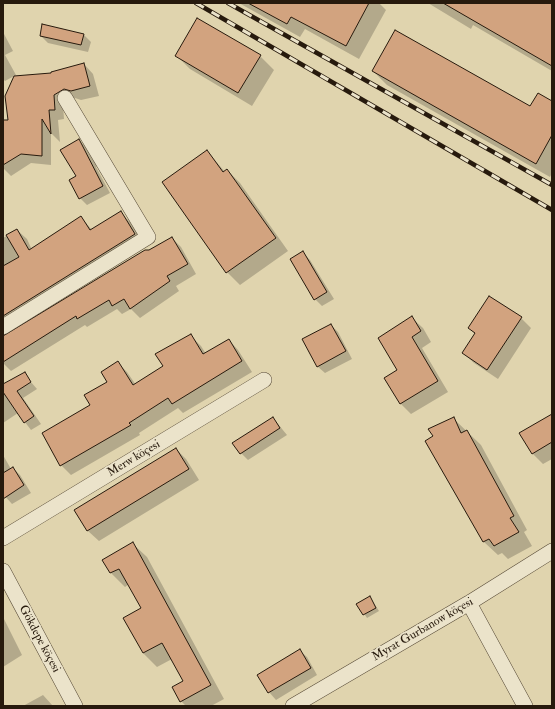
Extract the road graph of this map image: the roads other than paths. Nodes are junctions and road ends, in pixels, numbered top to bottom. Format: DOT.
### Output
graph roads {
  1 [pos="65,98"];
  2 [pos="3,327"];
  3 [pos="264,380"];
  4 [pos="3,538"];
  5 [pos="552,551"];
  6 [pos="3,571"];
  7 [pos="469,603"];
  8 [pos="75,706"];
  9 [pos="293,706"];
  10 [pos="525,706"];
  1 -- 2 [label="street"];
  3 -- 4 [label="street, Merw köçesi"];
  5 -- 7 [label="street, Myrat Gurbanow köçesi"];
  6 -- 8 [label="street, Gökdepe köçesi"];
  7 -- 9 [label="street, Myrat Gurbanow köçesi"];
  7 -- 10 [label="street"];
}
